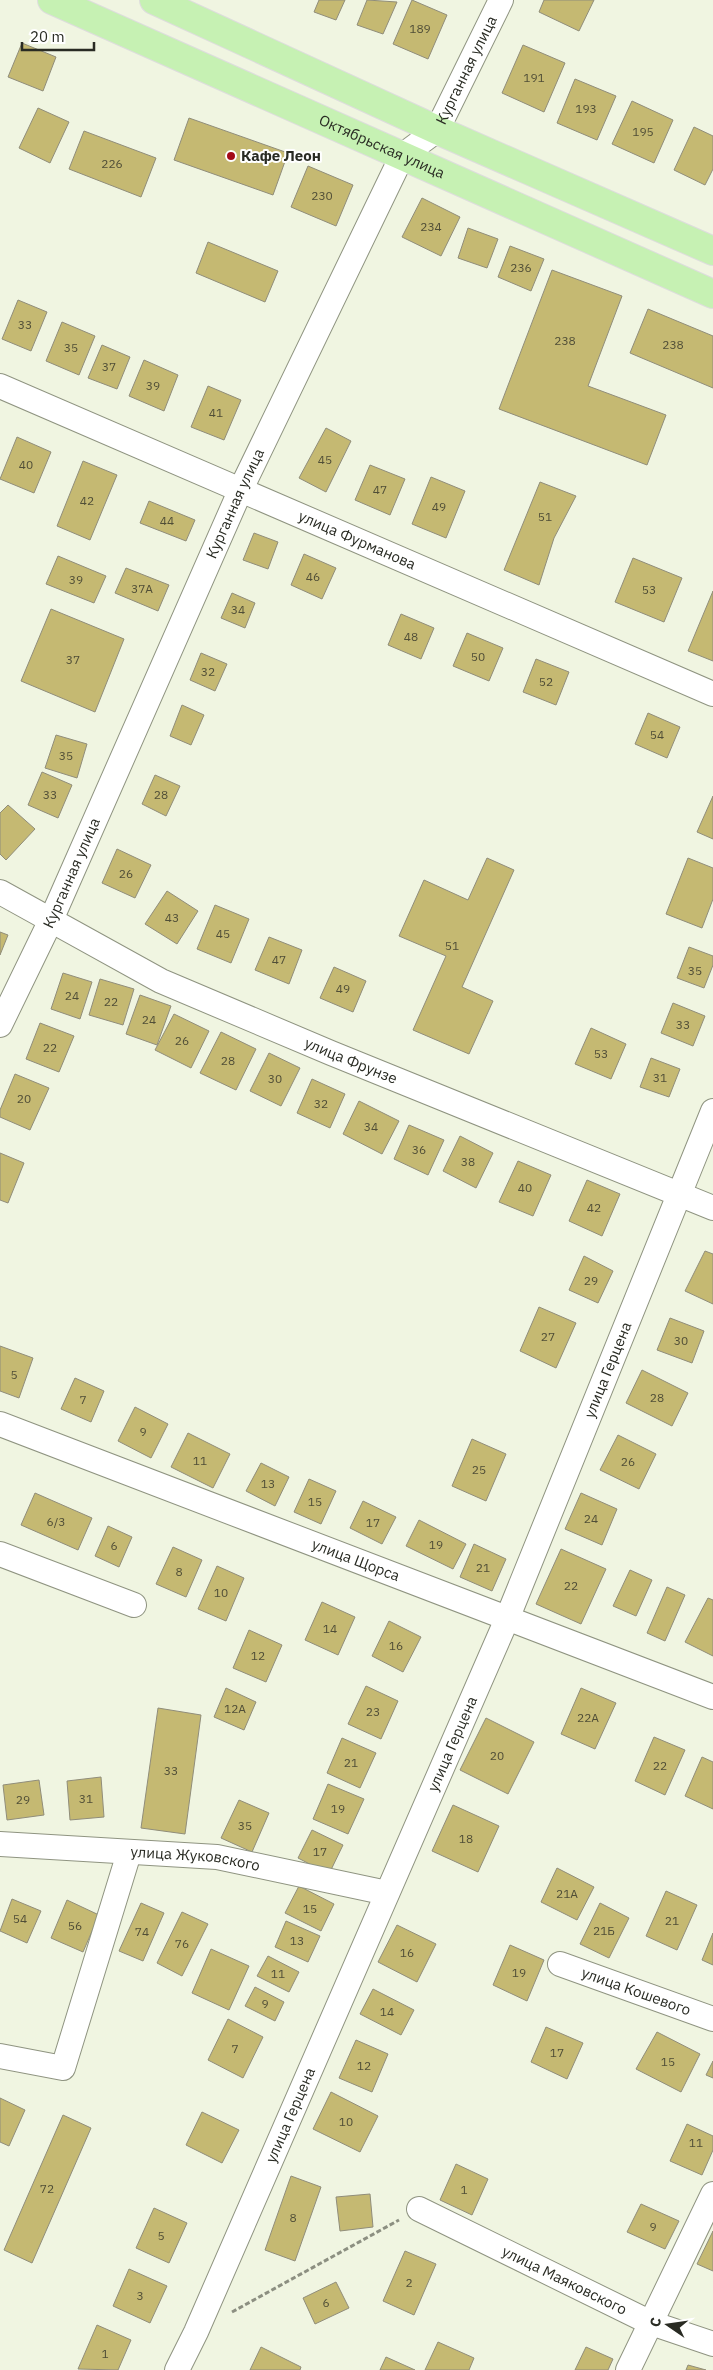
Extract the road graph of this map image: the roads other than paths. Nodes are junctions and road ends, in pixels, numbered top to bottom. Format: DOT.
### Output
graph roads {
  1 [pos="52,0"];
  2 [pos="154,0"];
  3 [pos="501,0"];
  4 [pos="437,130"];
  5 [pos="402,156"];
  6 [pos="713,251"];
  7 [pos="713,294"];
  8 [pos="0,386"];
  9 [pos="241,489"];
  10 [pos="713,694"];
  11 [pos="0,892"];
  12 [pos="51,920"];
  13 [pos="0,1025"];
  14 [pos="713,1111"];
  15 [pos="680,1194"];
  16 [pos="713,1208"];
  17 [pos="0,1424"];
  18 [pos="0,1554"];
  19 [pos="134,1604"];
  20 [pos="507,1619"];
  21 [pos="713,1697"];
  22 [pos="0,1844"];
  23 [pos="129,1853"];
  24 [pos="388,1892"];
  25 [pos="560,1964"];
  26 [pos="713,2019"];
  27 [pos="0,2056"];
  28 [pos="713,2194"];
  29 [pos="419,2209"];
  30 [pos="651,2323"];
  31 [pos="713,2344"];
  32 [pos="177,2370"];
  33 [pos="628,2370"];
  1 -- 5 [label="main road, Октябрьская улица"];
  2 -- 4 [label="main road"];
  3 -- 4 [label="street, Курганная улица"];
  4 -- 5 [label="street, Курганная улица"];
  4 -- 6 [label="main road"];
  5 -- 7 [label="main road, Октябрьская улица"];
  5 -- 9 [label="street, Курганная улица"];
  8 -- 9 [label="street, улица Фурманова"];
  9 -- 10 [label="street, улица Фурманова"];
  9 -- 12 [label="street, Курганная улица"];
  11 -- 12 [label="street, улица Фрунзе"];
  12 -- 13 [label="street, Курганная улица"];
  12 -- 15 [label="street, улица Фрунзе"];
  14 -- 15 [label="street, улица Герцена"];
  15 -- 16 [label="street, улица Фрунзе"];
  15 -- 20 [label="street, улица Герцена"];
  17 -- 20 [label="street, улица Щорса"];
  18 -- 19 [label="street"];
  20 -- 21 [label="street, улица Щорса"];
  20 -- 24 [label="street, улица Герцена"];
  22 -- 23 [label="street, улица Жуковского"];
  23 -- 24 [label="street, улица Жуковского"];
  23 -- 27 [label="street"];
  24 -- 32 [label="street, улица Герцена"];
  25 -- 26 [label="street, улица Кошевого"];
  28 -- 30 [label="street"];
  29 -- 30 [label="street, улица Маяковского"];
  30 -- 31 [label="street, улица Маяковского"];
  30 -- 33 [label="street"];
}
